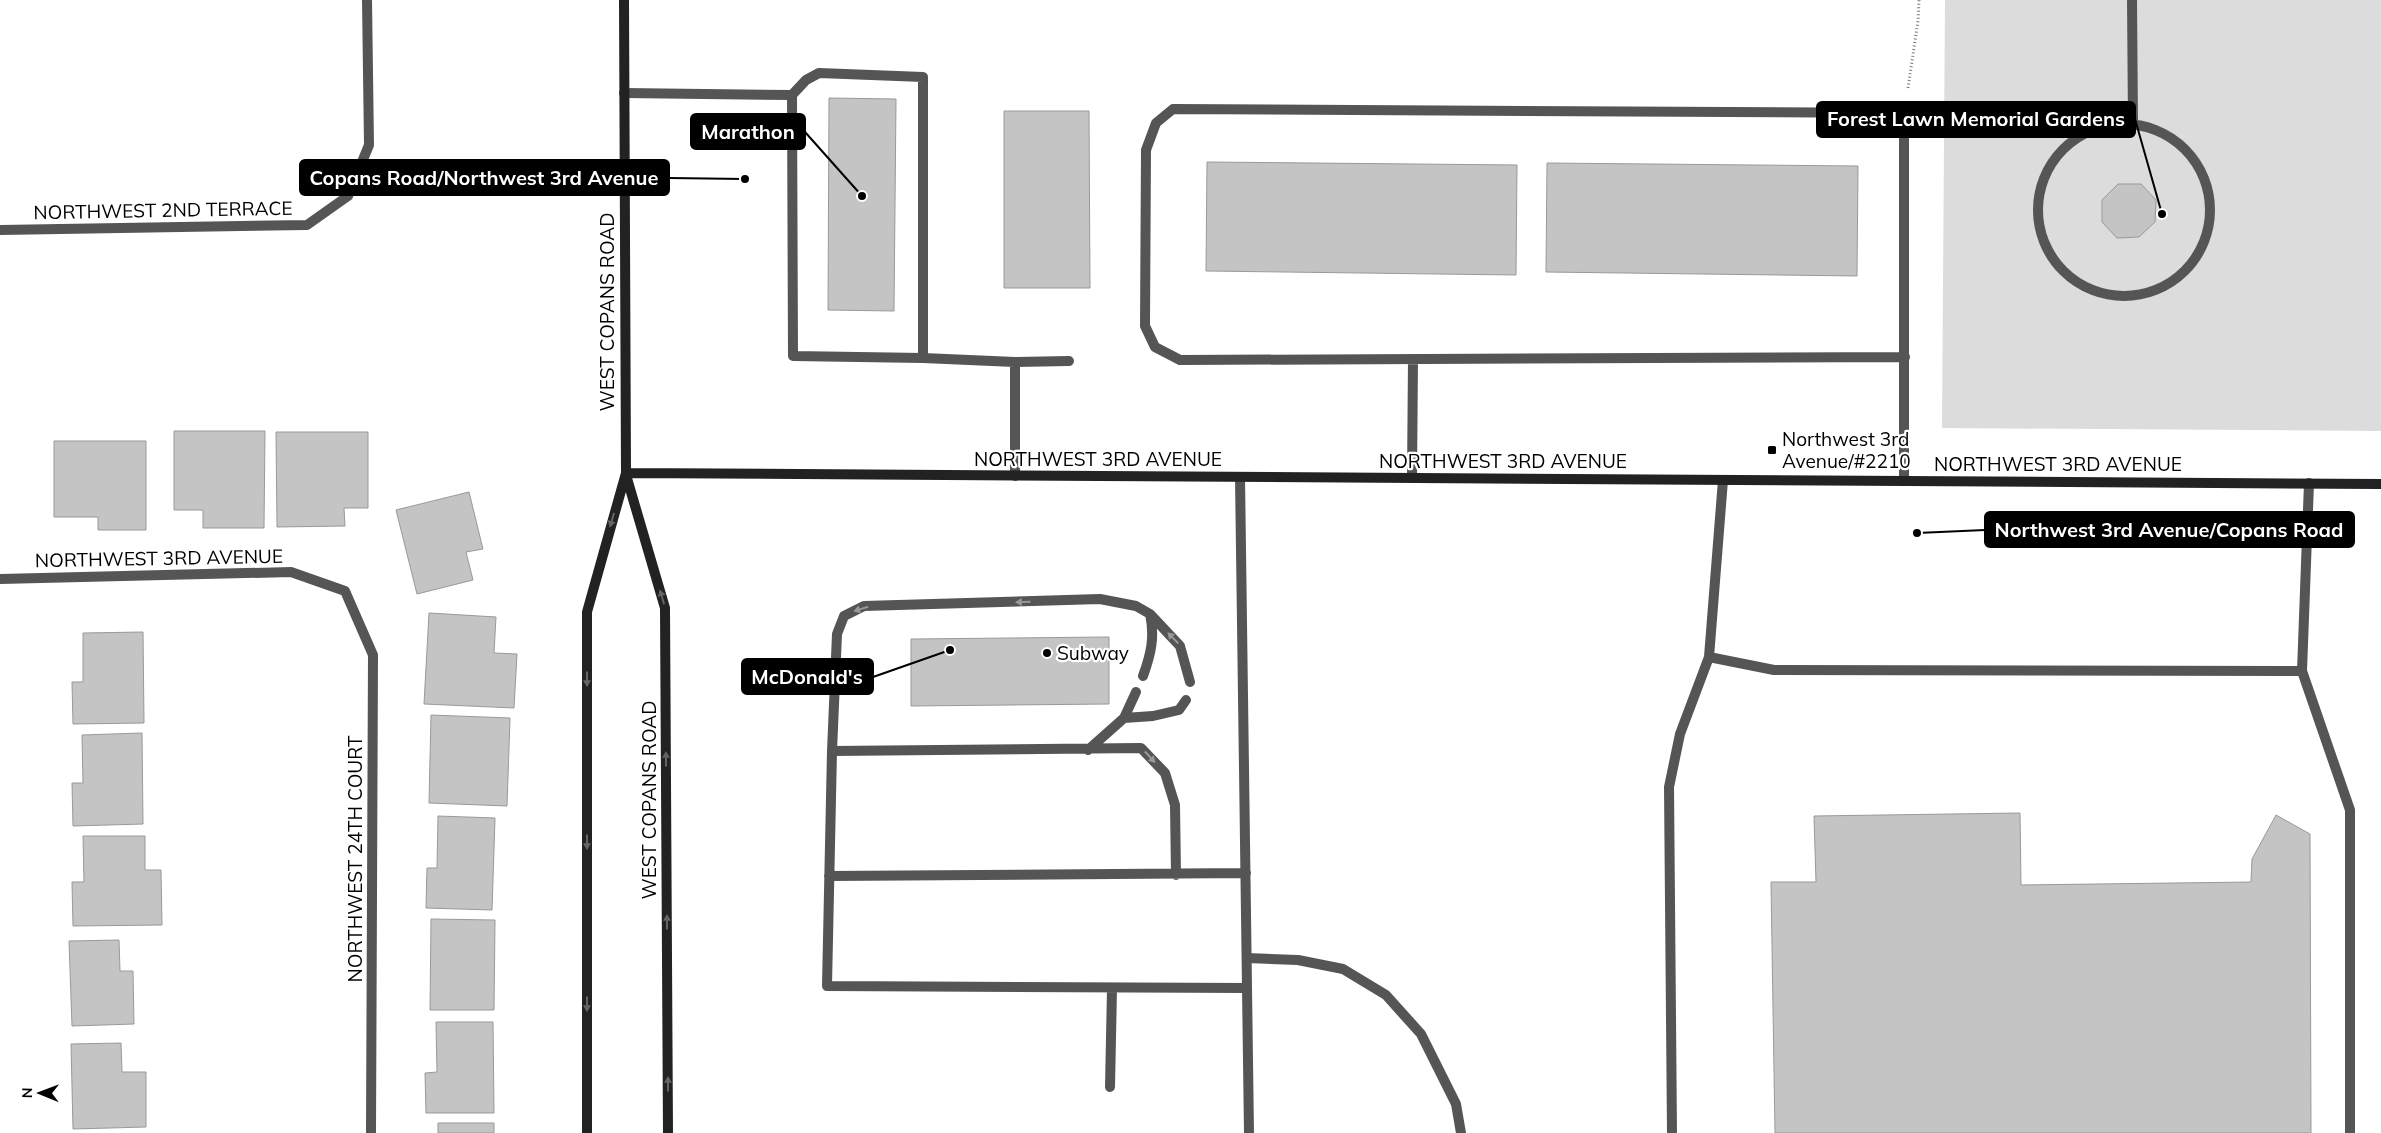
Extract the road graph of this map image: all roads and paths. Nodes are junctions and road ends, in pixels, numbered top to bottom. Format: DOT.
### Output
graph roads {
  1 [pos="368,0"];
  2 [pos="624,0"];
  3 [pos="1919,0"];
  4 [pos="2132,0"];
  5 [pos="624,93"];
  6 [pos="792,95"];
  7 [pos="1904,113"];
  8 [pos="2133,123"];
  9 [pos="0,230"];
  10 [pos="1904,357"];
  11 [pos="923,358"];
  12 [pos="1413,359"];
  13 [pos="1069,361"];
  14 [pos="1016,362"];
  15 [pos="626,473"];
  16 [pos="1015,476"];
  17 [pos="1240,477"];
  18 [pos="1412,478"];
  19 [pos="1723,480"];
  20 [pos="1904,481"];
  21 [pos="2309,483"];
  22 [pos="2381,484"];
  23 [pos="0,579"];
  24 [pos="345,591"];
  25 [pos="1150,614"];
  26 [pos="1709,657"];
  27 [pos="2302,671"];
  28 [pos="1143,676"];
  29 [pos="1190,682"];
  30 [pos="1136,692"];
  31 [pos="1186,700"];
  32 [pos="1124,718"];
  33 [pos="1088,750"];
  34 [pos="832,751"];
  35 [pos="1246,873"];
  36 [pos="1176,875"];
  37 [pos="829,876"];
  38 [pos="1247,958"];
  39 [pos="1247,988"];
  40 [pos="1112,989"];
  41 [pos="1110,1086"];
  42 [pos="371,1133"];
  43 [pos="587,1133"];
  44 [pos="668,1133"];
  45 [pos="1249,1133"];
  46 [pos="1461,1133"];
  47 [pos="1672,1133"];
  48 [pos="2350,1133"];
  1 -- 9 [label="street, NORTHWEST 2ND TERRACE"];
  2 -- 5 [label="main road, WEST COPANS ROAD"];
  3 -- 7 [label="path"];
  4 -- 8 [label="street"];
  5 -- 6 [label="street"];
  5 -- 15 [label="main road, WEST COPANS ROAD"];
  6 -- 11 [label="street"];
  6 -- 11 [label="street"];
  7 -- 10 [label="street"];
  7 -- 12 [label="street"];
  8 -- 8 [label="street"];
  10 -- 12 [label="street"];
  10 -- 20 [label="street"];
  11 -- 14 [label="street"];
  12 -- 18 [label="street"];
  13 -- 14 [label="street"];
  14 -- 16 [label="street"];
  15 -- 16 [label="main road, NORTHWEST 3RD AVENUE"];
  15 -- 43 [label="main road, WEST COPANS ROAD, one-way"];
  44 -- 15 [label="main road, WEST COPANS ROAD, one-way"];
  16 -- 17 [label="main road, NORTHWEST 3RD AVENUE"];
  17 -- 18 [label="main road, NORTHWEST 3RD AVENUE"];
  17 -- 35 [label="street"];
  18 -- 19 [label="main road, NORTHWEST 3RD AVENUE"];
  19 -- 20 [label="main road, NORTHWEST 3RD AVENUE"];
  19 -- 26 [label="street"];
  20 -- 21 [label="main road, NORTHWEST 3RD AVENUE"];
  21 -- 22 [label="main road, NORTHWEST 3RD AVENUE"];
  21 -- 27 [label="street"];
  23 -- 24 [label="street, NORTHWEST 3RD AVENUE"];
  24 -- 42 [label="street, NORTHWEST 24TH COURT"];
  25 -- 28 [label="street"];
  29 -- 25 [label="street, one-way"];
  25 -- 34 [label="street, one-way"];
  26 -- 27 [label="street"];
  26 -- 47 [label="street"];
  27 -- 48 [label="street"];
  30 -- 32 [label="street"];
  31 -- 32 [label="street"];
  32 -- 33 [label="street"];
  33 -- 34 [label="street"];
  33 -- 36 [label="street, one-way"];
  34 -- 37 [label="street"];
  35 -- 36 [label="street"];
  35 -- 38 [label="street"];
  36 -- 37 [label="street"];
  37 -- 40 [label="street"];
  38 -- 39 [label="street"];
  38 -- 46 [label="street"];
  39 -- 40 [label="street"];
  39 -- 45 [label="street"];
  40 -- 41 [label="street"];
}
